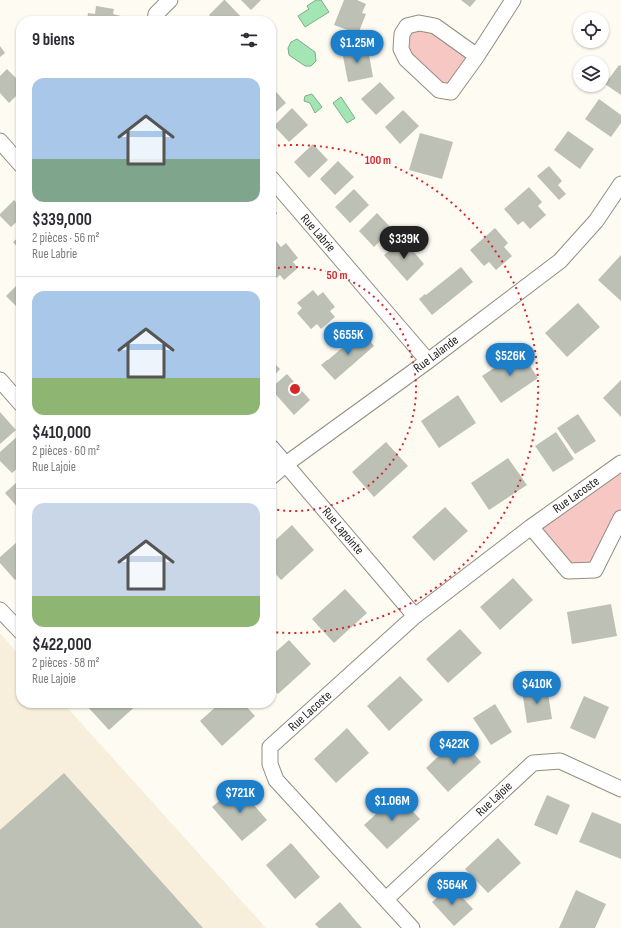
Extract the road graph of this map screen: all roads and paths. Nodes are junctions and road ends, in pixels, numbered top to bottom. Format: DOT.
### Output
graph roads {
  1 [pos="170,0"];
  2 [pos="513,0"];
  3 [pos="156,16"];
  4 [pos="477,56"];
  5 [pos="0,141"];
  6 [pos="16,159"];
  7 [pos="276,184"];
  8 [pos="621,184"];
  9 [pos="428,361"];
  10 [pos="0,380"];
  11 [pos="16,398"];
  12 [pos="276,453"];
  13 [pos="286,464"];
  14 [pos="621,464"];
  15 [pos="276,473"];
  16 [pos="621,518"];
  17 [pos="531,527"];
  18 [pos="0,610"];
  19 [pos="415,616"];
  20 [pos="16,627"];
  21 [pos="621,789"];
  22 [pos="386,899"];
  23 [pos="412,928"];
  1 -- 3 [label="street"];
  2 -- 4 [label="street"];
  4 -- 4 [label="street"];
  5 -- 6 [label="street"];
  7 -- 9 [label="street, Rue Labrie"];
  8 -- 9 [label="street, Rue Lalande"];
  9 -- 13 [label="street, Rue Lalande"];
  10 -- 11 [label="street"];
  12 -- 13 [label="street, Rue Lapointe"];
  13 -- 15 [label="street, Rue Lalande"];
  13 -- 19 [label="street, Rue Lapointe"];
  14 -- 17 [label="street, Rue Lacoste"];
  16 -- 17 [label="street"];
  17 -- 19 [label="street, Rue Lacoste"];
  18 -- 20 [label="street"];
  19 -- 22 [label="street, Rue Lacoste"];
  21 -- 22 [label="street, Rue Lajoie"];
  22 -- 23 [label="street, Rue Lacoste"];
}
